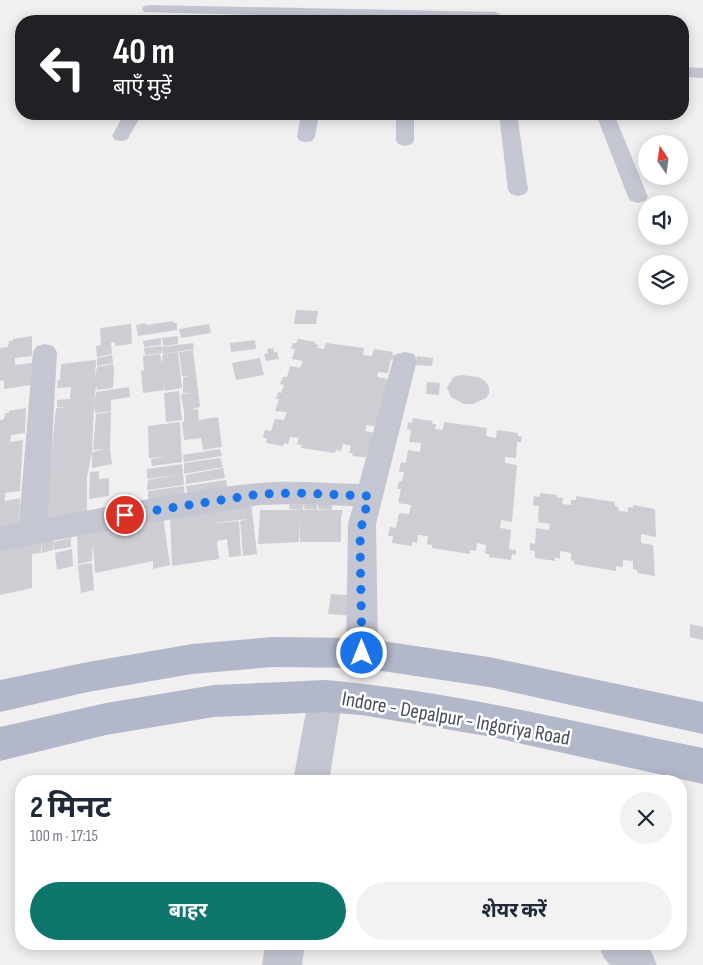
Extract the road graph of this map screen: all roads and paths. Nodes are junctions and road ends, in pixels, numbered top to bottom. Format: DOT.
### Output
graph roads {
  1 [pos="492,0"];
  2 [pos="324,7"];
  3 [pos="409,8"];
  4 [pos="149,9"];
  5 [pos="168,15"];
  6 [pos="302,15"];
  7 [pos="353,15"];
  8 [pos="378,15"];
  9 [pos="464,15"];
  10 [pos="495,15"];
  11 [pos="689,61"];
  12 [pos="703,62"];
  13 [pos="689,72"];
  14 [pos="703,73"];
  15 [pos="130,120"];
  16 [pos="309,120"];
  17 [pos="405,120"];
  18 [pos="509,120"];
  19 [pos="607,120"];
  20 [pos="121,136"];
  21 [pos="306,137"];
  22 [pos="404,140"];
  23 [pos="518,190"];
  24 [pos="638,197"];
  25 [pos="45,352"];
  26 [pos="404,360"];
  27 [pos="369,496"];
  28 [pos="33,533"];
  29 [pos="0,539"];
  30 [pos="362,653"];
  31 [pos="0,696"];
  32 [pos="326,696"];
  33 [pos="703,718"];
  34 [pos="0,744"];
  35 [pos="703,766"];
  36 [pos="312,775"];
  37 [pos="283,950"];
  38 [pos="623,950"];
  39 [pos="282,965"];
  40 [pos="637,965"];
  1 -- 10 [label="street"];
  2 -- 6 [label="street"];
  2 -- 7 [label="street"];
  3 -- 8 [label="street"];
  3 -- 9 [label="street"];
  4 -- 5 [label="street"];
  11 -- 12 [label="street"];
  13 -- 14 [label="street"];
  15 -- 20 [label="street"];
  16 -- 21 [label="street"];
  17 -- 22 [label="street"];
  18 -- 23 [label="street"];
  19 -- 24 [label="street"];
  25 -- 28 [label="street"];
  26 -- 27 [label="street"];
  27 -- 28 [label="street"];
  27 -- 30 [label="street"];
  28 -- 29 [label="street"];
  30 -- 31 [label="main road"];
  30 -- 33 [label="main road"];
  32 -- 34 [label="main road, Indore - Depalpur - Ingoriya Road"];
  32 -- 35 [label="main road, Indore - Depalpur - Ingoriya Road"];
  32 -- 36 [label="street"];
  37 -- 39 [label="street"];
  38 -- 40 [label="street"];
}
